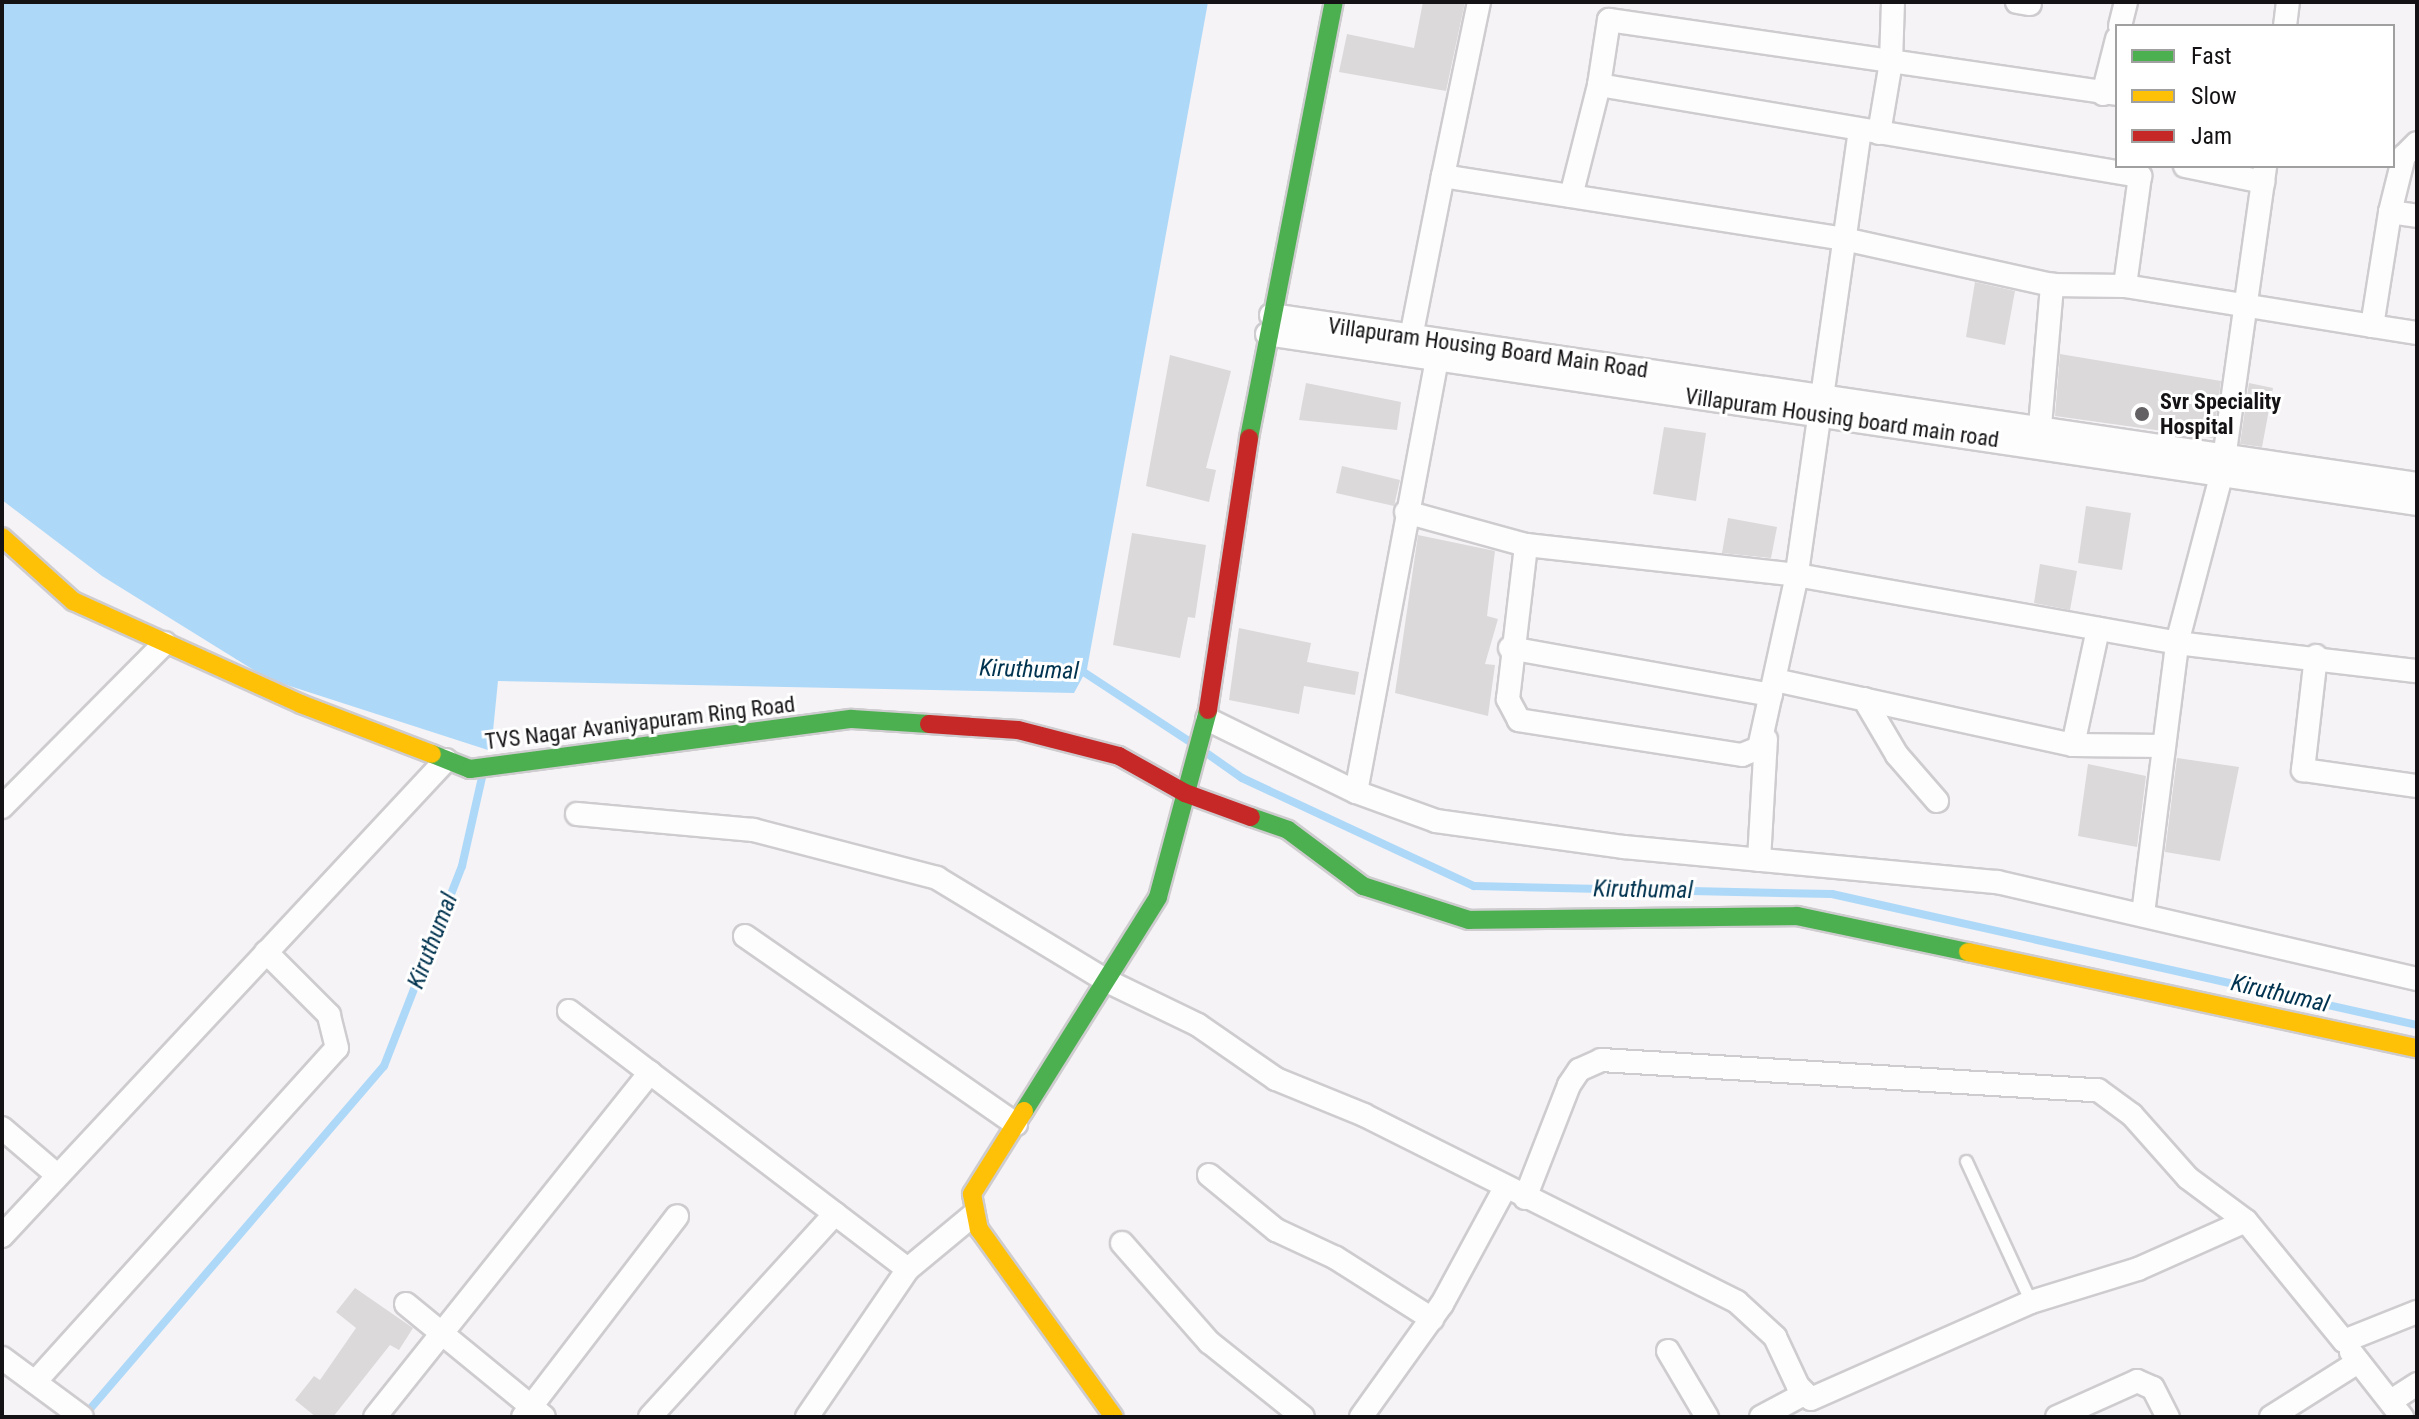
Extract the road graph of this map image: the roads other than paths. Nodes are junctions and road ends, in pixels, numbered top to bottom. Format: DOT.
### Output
graph roads {
  1 [pos="1334,2"];
  2 [pos="1479,2"];
  3 [pos="1893,2"];
  4 [pos="2126,2"];
  5 [pos="2288,2"];
  6 [pos="1612,11"];
  7 [pos="2120,24"];
  8 [pos="2285,24"];
  9 [pos="2115,55"];
  10 [pos="1891,62"];
  11 [pos="1599,85"];
  12 [pos="2110,94"];
  13 [pos="1870,132"];
  14 [pos="2417,143"];
  15 [pos="2115,167"];
  16 [pos="2121,168"];
  17 [pos="2205,168"];
  18 [pos="2142,171"];
  19 [pos="2264,174"];
  20 [pos="1443,176"];
  21 [pos="1571,196"];
  22 [pos="2390,212"];
  23 [pos="2417,216"];
  24 [pos="1844,239"];
  25 [pos="2052,285"];
  26 [pos="2125,286"];
  27 [pos="2245,309"];
  28 [pos="1269,325"];
  29 [pos="2372,326"];
  30 [pos="2417,333"];
  31 [pos="1411,337"];
  32 [pos="1437,359"];
  33 [pos="1819,404"];
  34 [pos="2040,426"];
  35 [pos="2223,464"];
  36 [pos="2417,484"];
  37 [pos="2417,504"];
  38 [pos="1406,512"];
  39 [pos="2,537"];
  40 [pos="1526,545"];
  41 [pos="1797,575"];
  42 [pos="2098,629"];
  43 [pos="165,643"];
  44 [pos="2177,643"];
  45 [pos="1510,648"];
  46 [pos="2316,656"];
  47 [pos="2417,671"];
  48 [pos="1773,687"];
  49 [pos="1864,699"];
  50 [pos="1206,724"];
  51 [pos="1766,739"];
  52 [pos="2073,745"];
  53 [pos="2164,746"];
  54 [pos="446,760"];
  55 [pos="2417,786"];
  56 [pos="1356,792"];
  57 [pos="1185,793"];
  58 [pos="1937,801"];
  59 [pos="2,807"];
  60 [pos="577,814"];
  61 [pos="1759,860"];
  62 [pos="2143,914"];
  63 [pos="745,936"];
  64 [pos="266,952"];
  65 [pos="2417,979"];
  66 [pos="1107,981"];
  67 [pos="569,1011"];
  68 [pos="2417,1048"];
  69 [pos="650,1072"];
  70 [pos="1016,1124"];
  71 [pos="2,1128"];
  72 [pos="1966,1161"];
  73 [pos="57,1175"];
  74 [pos="1209,1175"];
  75 [pos="1505,1188"];
  76 [pos="1525,1198"];
  77 [pos="835,1214"];
  78 [pos="973,1215"];
  79 [pos="677,1216"];
  80 [pos="2246,1221"];
  81 [pos="2,1236"];
  82 [pos="1122,1243"];
  83 [pos="908,1269"];
  84 [pos="2031,1302"];
  85 [pos="406,1304"];
  86 [pos="2417,1312"];
  87 [pos="1432,1319"];
  88 [pos="443,1334"];
  89 [pos="2344,1341"];
  90 [pos="1668,1351"];
  91 [pos="2,1358"];
  92 [pos="2358,1362"];
  93 [pos="35,1382"];
  94 [pos="2417,1384"];
  95 [pos="1804,1394"];
  96 [pos="2397,1409"];
  97 [pos="1103,1412"];
  98 [pos="79,1414"];
  99 [pos="533,1414"];
  100 [pos="375,1417"];
  101 [pos="650,1417"];
  102 [pos="807,1417"];
  103 [pos="1303,1417"];
  104 [pos="1361,1417"];
  105 [pos="1707,1417"];
  106 [pos="1761,1417"];
  107 [pos="2057,1417"];
  108 [pos="2168,1417"];
  109 [pos="2271,1417"];
  1 -- 28 [label="street"];
  2 -- 20 [label="street"];
  3 -- 10 [label="street"];
  4 -- 7 [label="street"];
  5 -- 8 [label="street"];
  6 -- 10 [label="street"];
  6 -- 11 [label="street"];
  9 -- 12 [label="street"];
  10 -- 12 [label="street"];
  10 -- 13 [label="street"];
  11 -- 13 [label="street"];
  11 -- 21 [label="street"];
  13 -- 15 [label="street"];
  13 -- 24 [label="street"];
  14 -- 22 [label="street"];
  16 -- 18 [label="street"];
  17 -- 19 [label="street"];
  18 -- 26 [label="street"];
  19 -- 27 [label="street"];
  20 -- 21 [label="street"];
  20 -- 31 [label="street"];
  21 -- 24 [label="street"];
  22 -- 23 [label="street"];
  22 -- 29 [label="street"];
  24 -- 25 [label="street"];
  24 -- 33 [label="street"];
  25 -- 26 [label="street"];
  25 -- 34 [label="street"];
  26 -- 27 [label="street"];
  27 -- 29 [label="street"];
  27 -- 35 [label="street"];
  28 -- 31 [label="street, Villapuram Housing Board Main Road"];
  28 -- 32 [label="street, Villapuram Housing board main road"];
  28 -- 50 [label="street"];
  29 -- 30 [label="street"];
  31 -- 32 [label="street"];
  31 -- 33 [label="street, Villapuram Housing Board Main Road"];
  32 -- 33 [label="street, Villapuram Housing board main road"];
  32 -- 38 [label="street"];
  33 -- 34 [label="street, Villapuram Housing Board Main Road"];
  33 -- 35 [label="street, Villapuram Housing board main road"];
  33 -- 41 [label="street"];
  34 -- 35 [label="street, Villapuram Housing Board Main Road"];
  35 -- 36 [label="street, Villapuram Housing Board Main Road"];
  35 -- 37 [label="street, Villapuram Housing board main road"];
  35 -- 44 [label="street"];
  38 -- 40 [label="street"];
  38 -- 56 [label="street"];
  39 -- 43 [label="street, TVS Nagar Avaniyapuram Ring Road"];
  40 -- 41 [label="street"];
  40 -- 45 [label="street"];
  41 -- 42 [label="street"];
  41 -- 48 [label="street"];
  42 -- 44 [label="street"];
  42 -- 52 [label="street"];
  43 -- 54 [label="street, TVS Nagar Avaniyapuram Ring Road"];
  43 -- 59 [label="street"];
  44 -- 46 [label="street"];
  44 -- 53 [label="street"];
  45 -- 48 [label="street"];
  45 -- 51 [label="street"];
  46 -- 47 [label="street"];
  46 -- 55 [label="street"];
  48 -- 49 [label="street"];
  48 -- 51 [label="street"];
  49 -- 52 [label="street"];
  49 -- 58 [label="street"];
  50 -- 56 [label="street"];
  50 -- 57 [label="street"];
  51 -- 61 [label="street"];
  52 -- 53 [label="street"];
  53 -- 62 [label="street"];
  54 -- 57 [label="street, TVS Nagar Avaniyapuram Ring Road"];
  54 -- 64 [label="street"];
  56 -- 61 [label="street"];
  57 -- 66 [label="street"];
  57 -- 68 [label="street, TVS Nagar Avaniyapuram Ring Road"];
  60 -- 66 [label="street"];
  61 -- 62 [label="street"];
  62 -- 65 [label="street"];
  63 -- 70 [label="street"];
  64 -- 73 [label="street"];
  64 -- 93 [label="street"];
  66 -- 70 [label="street"];
  66 -- 75 [label="street"];
  67 -- 69 [label="street"];
  69 -- 77 [label="street"];
  69 -- 88 [label="street"];
  70 -- 78 [label="street"];
  71 -- 73 [label="street"];
  72 -- 84 [label="lane"];
  73 -- 81 [label="street"];
  74 -- 87 [label="street"];
  75 -- 76 [label="street"];
  75 -- 87 [label="street"];
  76 -- 80 [label="street"];
  76 -- 95 [label="street"];
  77 -- 83 [label="street"];
  77 -- 101 [label="street"];
  78 -- 83 [label="street"];
  78 -- 97 [label="street"];
  79 -- 99 [label="street"];
  80 -- 84 [label="street"];
  80 -- 89 [label="street"];
  82 -- 103 [label="street"];
  83 -- 102 [label="street"];
  84 -- 95 [label="street"];
  85 -- 88 [label="street"];
  86 -- 89 [label="street"];
  87 -- 104 [label="street"];
  88 -- 99 [label="street"];
  88 -- 100 [label="street"];
  89 -- 92 [label="street"];
  90 -- 105 [label="street"];
  91 -- 93 [label="street"];
  92 -- 96 [label="street"];
  92 -- 109 [label="street"];
  93 -- 98 [label="street"];
  94 -- 96 [label="street"];
  95 -- 106 [label="street"];
  107 -- 108 [label="street"];
}
